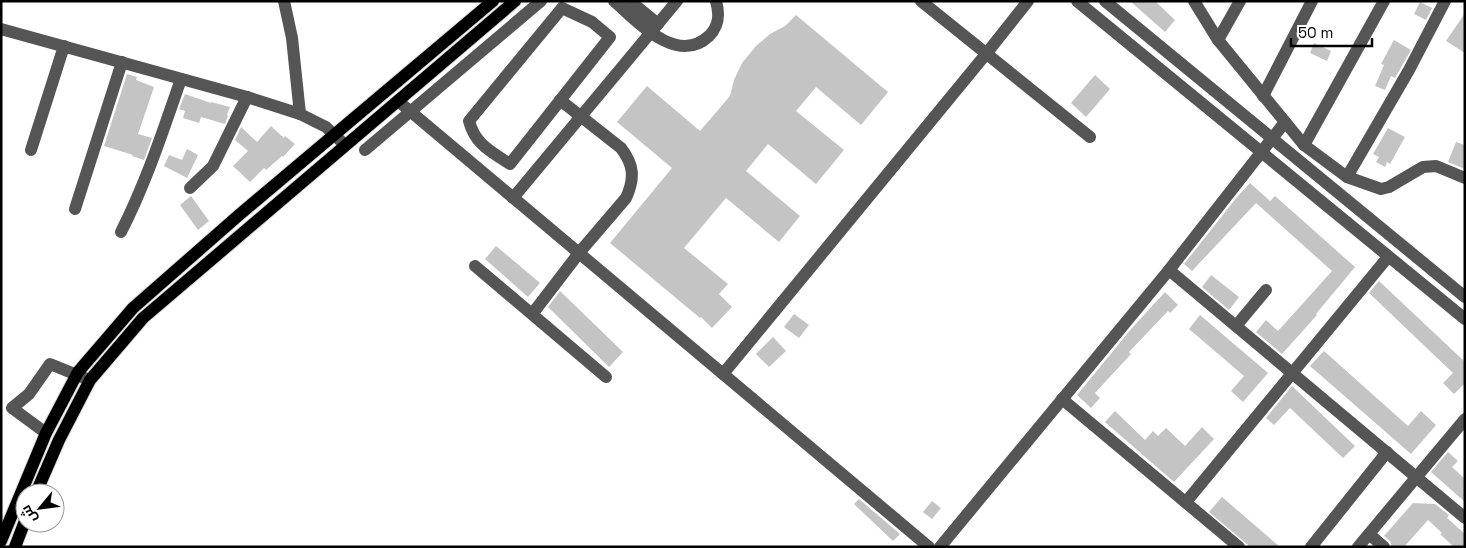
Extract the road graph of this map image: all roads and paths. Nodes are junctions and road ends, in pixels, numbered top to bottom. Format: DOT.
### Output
graph roads {
  1 [pos="284,1"];
  2 [pos="493,1"];
  3 [pos="515,1"];
  4 [pos="541,1"];
  5 [pos="614,1"];
  6 [pos="630,1"];
  7 [pos="677,1"];
  8 [pos="716,1"];
  9 [pos="921,1"];
  10 [pos="1028,1"];
  11 [pos="1077,1"];
  12 [pos="1105,1"];
  13 [pos="1194,1"];
  14 [pos="1240,1"];
  15 [pos="1312,1"];
  16 [pos="1384,1"];
  17 [pos="1445,1"];
  18 [pos="654,28"];
  19 [pos="1,29"];
  20 [pos="1218,40"];
  21 [pos="64,46"];
  22 [pos="986,54"];
  23 [pos="122,62"];
  24 [pos="181,79"];
  25 [pos="388,91"];
  26 [pos="1263,96"];
  27 [pos="247,97"];
  28 [pos="560,100"];
  29 [pos="398,102"];
  30 [pos="410,112"];
  31 [pos="300,114"];
  32 [pos="581,116"];
  33 [pos="1285,122"];
  34 [pos="336,136"];
  35 [pos="1090,138"];
  36 [pos="1272,139"];
  37 [pos="1304,145"];
  38 [pos="345,146"];
  39 [pos="31,150"];
  40 [pos="365,150"];
  41 [pos="1262,153"];
  42 [pos="1348,177"];
  43 [pos="1465,178"];
  44 [pos="190,188"];
  45 [pos="514,198"];
  46 [pos="76,209"];
  47 [pos="121,232"];
  48 [pos="579,253"];
  49 [pos="1388,257"];
  50 [pos="475,266"];
  51 [pos="1169,270"];
  52 [pos="1266,290"];
  53 [pos="1465,297"];
  54 [pos="532,313"];
  55 [pos="1465,320"];
  56 [pos="1236,326"];
  57 [pos="1293,373"];
  58 [pos="723,374"];
  59 [pos="76,376"];
  60 [pos="606,377"];
  61 [pos="90,380"];
  62 [pos="1062,399"];
  63 [pos="1465,418"];
  64 [pos="46,433"];
  65 [pos="1387,452"];
  66 [pos="1416,477"];
  67 [pos="40,483"];
  68 [pos="1186,502"];
  69 [pos="1465,518"];
  70 [pos="20,533"];
  71 [pos="1368,534"];
  72 [pos="1,541"];
  73 [pos="15,547"];
  74 [pos="929,547"];
  75 [pos="940,547"];
  76 [pos="1239,547"];
  77 [pos="1311,547"];
  78 [pos="1358,547"];
  79 [pos="1384,547"];
  1 -- 31 [label="street"];
  2 -- 25 [label="main road"];
  3 -- 29 [label="main road"];
  4 -- 30 [label="street"];
  5 -- 18 [label="street"];
  6 -- 18 [label="street"];
  7 -- 18 [label="street"];
  8 -- 18 [label="street"];
  9 -- 22 [label="street"];
  10 -- 22 [label="street"];
  11 -- 41 [label="street"];
  12 -- 36 [label="street"];
  13 -- 20 [label="street"];
  14 -- 20 [label="street"];
  15 -- 26 [label="street"];
  16 -- 37 [label="street"];
  17 -- 42 [label="street"];
  18 -- 32 [label="street"];
  19 -- 21 [label="street"];
  20 -- 26 [label="street"];
  21 -- 23 [label="street"];
  21 -- 39 [label="street"];
  22 -- 35 [label="street"];
  22 -- 58 [label="street"];
  23 -- 24 [label="street"];
  23 -- 46 [label="street"];
  24 -- 27 [label="street"];
  24 -- 47 [label="street"];
  25 -- 29 [label="main road"];
  25 -- 34 [label="main road"];
  26 -- 33 [label="street"];
  27 -- 31 [label="street"];
  27 -- 44 [label="street"];
  28 -- 28 [label="street"];
  28 -- 32 [label="street"];
  29 -- 30 [label="street"];
  29 -- 38 [label="main road"];
  30 -- 40 [label="street"];
  30 -- 45 [label="street"];
  31 -- 34 [label="street"];
  32 -- 45 [label="street"];
  32 -- 48 [label="street"];
  33 -- 36 [label="street"];
  33 -- 37 [label="street"];
  34 -- 38 [label="street"];
  34 -- 59 [label="main road"];
  36 -- 41 [label="street"];
  36 -- 53 [label="street"];
  37 -- 42 [label="street"];
  38 -- 61 [label="main road"];
  41 -- 49 [label="street"];
  41 -- 51 [label="street"];
  42 -- 43 [label="street"];
  45 -- 48 [label="street"];
  48 -- 54 [label="street"];
  48 -- 58 [label="street"];
  49 -- 55 [label="street"];
  49 -- 57 [label="street"];
  50 -- 54 [label="street"];
  51 -- 56 [label="street"];
  51 -- 62 [label="street"];
  52 -- 56 [label="street"];
  54 -- 60 [label="street"];
  56 -- 57 [label="street"];
  57 -- 65 [label="street"];
  57 -- 68 [label="street"];
  58 -- 74 [label="street"];
  59 -- 61 [label="street"];
  59 -- 64 [label="main road"];
  59 -- 64 [label="street"];
  61 -- 67 [label="main road"];
  62 -- 68 [label="street"];
  62 -- 75 [label="street"];
  63 -- 66 [label="street"];
  64 -- 72 [label="main road"];
  65 -- 66 [label="street"];
  65 -- 77 [label="street"];
  66 -- 69 [label="street"];
  66 -- 71 [label="street"];
  68 -- 76 [label="street"];
  70 -- 73 [label="main road"];
  71 -- 78 [label="street"];
  71 -- 79 [label="street"];
}
